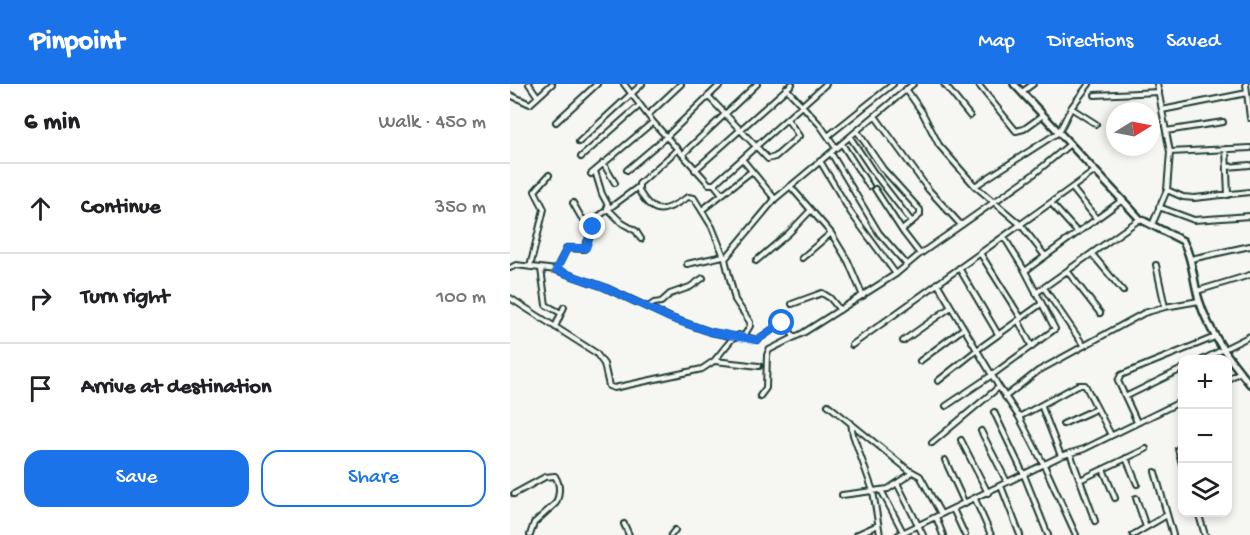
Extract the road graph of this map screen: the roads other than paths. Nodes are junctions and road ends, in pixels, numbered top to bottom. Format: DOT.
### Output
graph roads {
  1 [pos="529,84"];
  2 [pos="552,84"];
  3 [pos="597,84"];
  4 [pos="624,84"];
  5 [pos="642,84"];
  6 [pos="681,84"];
  7 [pos="721,84"];
  8 [pos="757,84"];
  9 [pos="792,84"];
  10 [pos="826,84"];
  11 [pos="893,84"];
  12 [pos="913,84"];
  13 [pos="944,84"];
  14 [pos="978,84"];
  15 [pos="1014,84"];
  16 [pos="1033,84"];
  17 [pos="1089,84"];
  18 [pos="1158,84"];
  19 [pos="1246,84"];
  20 [pos="786,88"];
  21 [pos="906,89"];
  22 [pos="1021,92"];
  23 [pos="1159,92"];
  24 [pos="1247,93"];
  25 [pos="631,94"];
  26 [pos="510,95"];
  27 [pos="1095,95"];
  28 [pos="708,96"];
  29 [pos="538,97"];
  30 [pos="803,104"];
  31 [pos="640,105"];
  32 [pos="1071,108"];
  33 [pos="1162,110"];
  34 [pos="724,113"];
  35 [pos="648,115"];
  36 [pos="875,116"];
  37 [pos="970,116"];
  38 [pos="1042,116"];
  39 [pos="1250,118"];
  40 [pos="787,119"];
  41 [pos="556,122"];
  42 [pos="653,122"];
  43 [pos="1223,123"];
  44 [pos="1096,124"];
  45 [pos="741,130"];
  46 [pos="857,131"];
  47 [pos="1166,131"];
  48 [pos="1059,132"];
  49 [pos="828,136"];
  50 [pos="666,137"];
  51 [pos="850,137"];
  52 [pos="579,142"];
  53 [pos="842,144"];
  54 [pos="1070,144"];
  55 [pos="756,147"];
  56 [pos="836,148"];
  57 [pos="1250,148"];
  58 [pos="678,149"];
  59 [pos="1226,149"];
  60 [pos="1170,152"];
  61 [pos="831,153"];
  62 [pos="683,154"];
  63 [pos="581,157"];
  64 [pos="742,159"];
  65 [pos="820,161"];
  66 [pos="603,163"];
  67 [pos="1250,165"];
  68 [pos="1227,167"];
  69 [pos="627,170"];
  70 [pos="694,170"];
  71 [pos="752,171"];
  72 [pos="1095,171"];
  73 [pos="549,176"];
  74 [pos="615,183"];
  75 [pos="714,184"];
  76 [pos="790,186"];
  77 [pos="869,186"];
  78 [pos="975,186"];
  79 [pos="638,187"];
  80 [pos="1072,188"];
  81 [pos="875,189"];
  82 [pos="1167,190"];
  83 [pos="1250,192"];
  84 [pos="722,194"];
  85 [pos="1228,195"];
  86 [pos="776,199"];
  87 [pos="1121,201"];
  88 [pos="993,202"];
  89 [pos="573,203"];
  90 [pos="1051,203"];
  91 [pos="608,207"];
  92 [pos="1159,207"];
  93 [pos="702,210"];
  94 [pos="811,210"];
  95 [pos="1250,216"];
  96 [pos="1096,218"];
  97 [pos="1140,219"];
  98 [pos="912,222"];
  99 [pos="961,225"];
  100 [pos="1021,225"];
  101 [pos="1152,226"];
  102 [pos="593,227"];
  103 [pos="902,230"];
  104 [pos="1077,232"];
  105 [pos="831,233"];
  106 [pos="1004,236"];
  107 [pos="641,238"];
  108 [pos="1250,246"];
  109 [pos="980,253"];
  110 [pos="920,254"];
  111 [pos="1092,254"];
  112 [pos="1045,256"];
  113 [pos="724,257"];
  114 [pos="802,258"];
  115 [pos="1191,259"];
  116 [pos="756,261"];
  117 [pos="687,264"];
  118 [pos="907,265"];
  119 [pos="1156,265"];
  120 [pos="530,267"];
  121 [pos="510,268"];
  122 [pos="541,268"];
  123 [pos="959,268"];
  124 [pos="556,270"];
  125 [pos="1025,271"];
  126 [pos="1068,272"];
  127 [pos="896,274"];
  128 [pos="1250,275"];
  129 [pos="703,278"];
  130 [pos="937,283"];
  131 [pos="1044,288"];
  132 [pos="1123,291"];
  133 [pos="1197,291"];
  134 [pos="1036,293"];
  135 [pos="863,296"];
  136 [pos="511,301"];
  137 [pos="1200,301"];
  138 [pos="792,304"];
  139 [pos="1041,304"];
  140 [pos="564,307"];
  141 [pos="648,307"];
  142 [pos="951,307"];
  143 [pos="1165,307"];
  144 [pos="840,310"];
  145 [pos="561,313"];
  146 [pos="1100,313"];
  147 [pos="1019,319"];
  148 [pos="555,327"];
  149 [pos="964,328"];
  150 [pos="998,334"];
  151 [pos="744,336"];
  152 [pos="1250,336"];
  153 [pos="735,337"];
  154 [pos="794,337"];
  155 [pos="1215,337"];
  156 [pos="903,341"];
  157 [pos="852,345"];
  158 [pos="1084,346"];
  159 [pos="1032,347"];
  160 [pos="977,350"];
  161 [pos="1224,350"];
  162 [pos="1214,355"];
  163 [pos="714,361"];
  164 [pos="920,361"];
  165 [pos="759,366"];
  166 [pos="1178,371"];
  167 [pos="1241,374"];
  168 [pos="992,375"];
  169 [pos="1232,377"];
  170 [pos="938,381"];
  171 [pos="1250,384"];
  172 [pos="999,387"];
  173 [pos="760,396"];
  174 [pos="1127,396"];
  175 [pos="1005,397"];
  176 [pos="1178,403"];
  177 [pos="828,405"];
  178 [pos="1041,405"];
  179 [pos="946,406"];
  180 [pos="1096,409"];
  181 [pos="994,412"];
  182 [pos="1019,417"];
  183 [pos="1137,422"];
  184 [pos="851,423"];
  185 [pos="1063,424"];
  186 [pos="981,431"];
  187 [pos="1111,435"];
  188 [pos="961,440"];
  189 [pos="932,443"];
  190 [pos="1146,449"];
  191 [pos="1070,453"];
  192 [pos="1061,456"];
  193 [pos="1126,458"];
  194 [pos="945,460"];
  195 [pos="1044,465"];
  196 [pos="1103,469"];
  197 [pos="910,471"];
  198 [pos="1155,472"];
  199 [pos="1024,475"];
  200 [pos="1080,480"];
  201 [pos="1007,482"];
  202 [pos="897,483"];
  203 [pos="1137,484"];
  204 [pos="1001,486"];
  205 [pos="881,490"];
  206 [pos="873,491"];
  207 [pos="988,493"];
  208 [pos="514,494"];
  209 [pos="842,495"];
  210 [pos="1115,498"];
  211 [pos="1136,498"];
  212 [pos="975,499"];
  213 [pos="965,504"];
  214 [pos="953,509"];
  215 [pos="941,514"];
  216 [pos="1167,515"];
  217 [pos="936,517"];
  218 [pos="1199,517"];
  219 [pos="1095,521"];
  220 [pos="624,524"];
  221 [pos="878,525"];
  222 [pos="919,526"];
  223 [pos="1146,527"];
  224 [pos="675,530"];
  225 [pos="904,534"];
  226 [pos="530,535"];
  227 [pos="629,535"];
  228 [pos="671,535"];
  229 [pos="856,535"];
  230 [pos="879,535"];
  231 [pos="898,535"];
  232 [pos="923,535"];
  233 [pos="943,535"];
  234 [pos="965,535"];
  235 [pos="990,535"];
  236 [pos="1020,535"];
  237 [pos="1048,535"];
  238 [pos="1076,535"];
  239 [pos="1132,535"];
  240 [pos="1173,535"];
  241 [pos="1205,535"];
  1 -- 29 [label="street"];
  2 -- 29 [label="street"];
  3 -- 41 [label="street"];
  4 -- 25 [label="street"];
  5 -- 25 [label="street"];
  6 -- 35 [label="street"];
  7 -- 28 [label="street"];
  8 -- 34 [label="street"];
  9 -- 20 [label="street"];
  10 -- 30 [label="street"];
  11 -- 49 [label="street"];
  12 -- 21 [label="street"];
  13 -- 37 [label="street"];
  14 -- 38 [label="street"];
  15 -- 22 [label="street"];
  16 -- 22 [label="street"];
  17 -- 32 [label="street"];
  18 -- 23 [label="street"];
  19 -- 24 [label="street"];
  20 -- 30 [label="street"];
  20 -- 45 [label="street"];
  21 -- 36 [label="street"];
  21 -- 78 [label="street"];
  22 -- 38 [label="street"];
  23 -- 27 [label="street"];
  23 -- 33 [label="street"];
  24 -- 33 [label="street"];
  24 -- 39 [label="street"];
  25 -- 31 [label="street"];
  25 -- 52 [label="street"];
  26 -- 29 [label="street"];
  28 -- 34 [label="street"];
  28 -- 50 [label="street"];
  30 -- 40 [label="street"];
  30 -- 49 [label="street"];
  31 -- 35 [label="street"];
  31 -- 63 [label="street"];
  32 -- 44 [label="street"];
  32 -- 48 [label="street"];
  33 -- 47 [label="street"];
  34 -- 45 [label="street"];
  34 -- 62 [label="street"];
  35 -- 42 [label="street"];
  36 -- 46 [label="street"];
  36 -- 99 [label="street"];
  38 -- 48 [label="street"];
  40 -- 55 [label="street"];
  40 -- 55 [label="street"];
  42 -- 50 [label="street"];
  42 -- 66 [label="street"];
  43 -- 47 [label="street"];
  45 -- 55 [label="street"];
  45 -- 70 [label="street"];
  46 -- 51 [label="street"];
  46 -- 98 [label="street"];
  47 -- 60 [label="street"];
  48 -- 54 [label="street"];
  48 -- 78 [label="street"];
  49 -- 56 [label="street"];
  50 -- 58 [label="street"];
  50 -- 69 [label="street"];
  51 -- 53 [label="street"];
  51 -- 98 [label="street"];
  53 -- 56 [label="street"];
  53 -- 77 [label="street"];
  54 -- 72 [label="street"];
  54 -- 88 [label="street"];
  55 -- 64 [label="street"];
  56 -- 61 [label="street"];
  57 -- 59 [label="street"];
  58 -- 62 [label="street"];
  58 -- 79 [label="street"];
  59 -- 60 [label="street"];
  59 -- 68 [label="street"];
  60 -- 82 [label="street"];
  61 -- 65 [label="street"];
  61 -- 118 [label="street"];
  62 -- 70 [label="street"];
  64 -- 71 [label="street"];
  64 -- 75 [label="street"];
  65 -- 76 [label="street"];
  65 -- 127 [label="street"];
  66 -- 74 [label="street"];
  66 -- 91 [label="street"];
  67 -- 68 [label="street"];
  68 -- 85 [label="street"];
  70 -- 75 [label="street"];
  71 -- 84 [label="street"];
  71 -- 86 [label="street"];
  72 -- 80 [label="street"];
  72 -- 87 [label="street"];
  73 -- 120 [label="street"];
  75 -- 84 [label="street"];
  76 -- 86 [label="street"];
  76 -- 94 [label="street"];
  78 -- 88 [label="street"];
  79 -- 91 [label="street"];
  79 -- 93 [label="street"];
  80 -- 90 [label="street"];
  80 -- 96 [label="street"];
  81 -- 103 [label="street"];
  82 -- 85 [label="street"];
  82 -- 92 [label="street"];
  83 -- 85 [label="street"];
  84 -- 93 [label="street"];
  86 -- 113 [label="street"];
  87 -- 96 [label="street"];
  87 -- 97 [label="street"];
  88 -- 99 [label="street"];
  88 -- 100 [label="street"];
  89 -- 102 [label="street"];
  90 -- 100 [label="street"];
  90 -- 104 [label="street"];
  91 -- 102 [label="street"];
  91 -- 107 [label="street"];
  92 -- 95 [label="street"];
  92 -- 101 [label="street"];
  93 -- 113 [label="street"];
  94 -- 105 [label="street"];
  94 -- 116 [label="street"];
  96 -- 104 [label="street"];
  97 -- 101 [label="street"];
  97 -- 111 [label="street"];
  98 -- 103 [label="street"];
  99 -- 110 [label="street"];
  100 -- 106 [label="street"];
  100 -- 112 [label="street"];
  101 -- 115 [label="street"];
  102 -- 124 [label="street"];
  103 -- 110 [label="street"];
  104 -- 112 [label="street"];
  105 -- 114 [label="street"];
  105 -- 135 [label="street"];
  106 -- 109 [label="street"];
  106 -- 125 [label="street"];
  108 -- 115 [label="street"];
  109 -- 123 [label="street"];
  109 -- 147 [label="street"];
  110 -- 118 [label="street"];
  111 -- 126 [label="street"];
  111 -- 132 [label="street"];
  112 -- 125 [label="street"];
  113 -- 117 [label="street"];
  113 -- 151 [label="street"];
  115 -- 133 [label="street"];
  118 -- 127 [label="street"];
  119 -- 143 [label="street"];
  120 -- 121 [label="street"];
  120 -- 122 [label="street"];
  122 -- 124 [label="street"];
  122 -- 145 [label="street"];
  123 -- 130 [label="street"];
  123 -- 150 [label="street"];
  124 -- 141 [label="street"];
  125 -- 134 [label="street"];
  126 -- 131 [label="street"];
  126 -- 146 [label="street"];
  127 -- 135 [label="street"];
  128 -- 133 [label="street"];
  129 -- 141 [label="street"];
  130 -- 142 [label="street"];
  130 -- 157 [label="street"];
  131 -- 134 [label="street"];
  131 -- 158 [label="street"];
  133 -- 137 [label="street"];
  134 -- 139 [label="street"];
  135 -- 144 [label="street"];
  136 -- 148 [label="street"];
  137 -- 143 [label="street"];
  137 -- 155 [label="street"];
  138 -- 144 [label="street"];
  139 -- 147 [label="street"];
  139 -- 159 [label="street"];
  140 -- 145 [label="street"];
  141 -- 153 [label="street"];
  142 -- 149 [label="street"];
  142 -- 156 [label="street"];
  143 -- 158 [label="street"];
  144 -- 154 [label="street"];
  145 -- 148 [label="street"];
  147 -- 150 [label="street"];
  147 -- 159 [label="street"];
  148 -- 163 [label="street"];
  149 -- 160 [label="street"];
  149 -- 164 [label="street"];
  150 -- 160 [label="street"];
  151 -- 153 [label="street"];
  151 -- 154 [label="street"];
  152 -- 161 [label="street"];
  153 -- 163 [label="street"];
  154 -- 173 [label="street"];
  155 -- 161 [label="street"];
  155 -- 174 [label="street"];
  158 -- 175 [label="street"];
  159 -- 168 [label="street"];
  160 -- 168 [label="street"];
  160 -- 170 [label="street"];
  161 -- 162 [label="street"];
  161 -- 167 [label="street"];
  163 -- 165 [label="street"];
  166 -- 174 [label="street"];
  167 -- 169 [label="street"];
  167 -- 171 [label="street"];
  168 -- 172 [label="street"];
  168 -- 179 [label="street"];
  172 -- 175 [label="street"];
  172 -- 189 [label="street"];
  174 -- 183 [label="street"];
  175 -- 182 [label="street"];
  176 -- 183 [label="street"];
  177 -- 184 [label="street"];
  178 -- 180 [label="street"];
  178 -- 182 [label="street"];
  178 -- 192 [label="street"];
  180 -- 185 [label="street"];
  180 -- 187 [label="street"];
  181 -- 199 [label="street"];
  182 -- 195 [label="street"];
  183 -- 187 [label="street"];
  184 -- 197 [label="street"];
  184 -- 206 [label="street"];
  186 -- 201 [label="street"];
  187 -- 191 [label="street"];
  188 -- 207 [label="street"];
  190 -- 193 [label="street"];
  191 -- 192 [label="street"];
  191 -- 200 [label="street"];
  192 -- 195 [label="street"];
  193 -- 196 [label="street"];
  193 -- 203 [label="street"];
  194 -- 213 [label="street"];
  195 -- 199 [label="street"];
  195 -- 238 [label="street"];
  196 -- 200 [label="street"];
  196 -- 210 [label="street"];
  197 -- 202 [label="street"];
  197 -- 215 [label="street"];
  198 -- 216 [label="street"];
  199 -- 201 [label="street"];
  199 -- 237 [label="street"];
  200 -- 219 [label="street"];
  201 -- 204 [label="street"];
  202 -- 205 [label="street"];
  202 -- 222 [label="street"];
  204 -- 207 [label="street"];
  204 -- 236 [label="street"];
  205 -- 206 [label="street"];
  205 -- 225 [label="street"];
  206 -- 209 [label="street"];
  206 -- 221 [label="street"];
  207 -- 212 [label="street"];
  208 -- 226 [label="street"];
  211 -- 223 [label="street"];
  212 -- 213 [label="street"];
  212 -- 235 [label="street"];
  213 -- 214 [label="street"];
  214 -- 215 [label="street"];
  214 -- 234 [label="street"];
  215 -- 217 [label="street"];
  216 -- 223 [label="street"];
  216 -- 240 [label="street"];
  217 -- 222 [label="street"];
  217 -- 233 [label="street"];
  218 -- 241 [label="street"];
  220 -- 227 [label="street"];
  221 -- 229 [label="street"];
  221 -- 230 [label="street"];
  222 -- 225 [label="street"];
  222 -- 232 [label="street"];
  223 -- 239 [label="street"];
  224 -- 228 [label="street"];
  225 -- 231 [label="street"];
}
